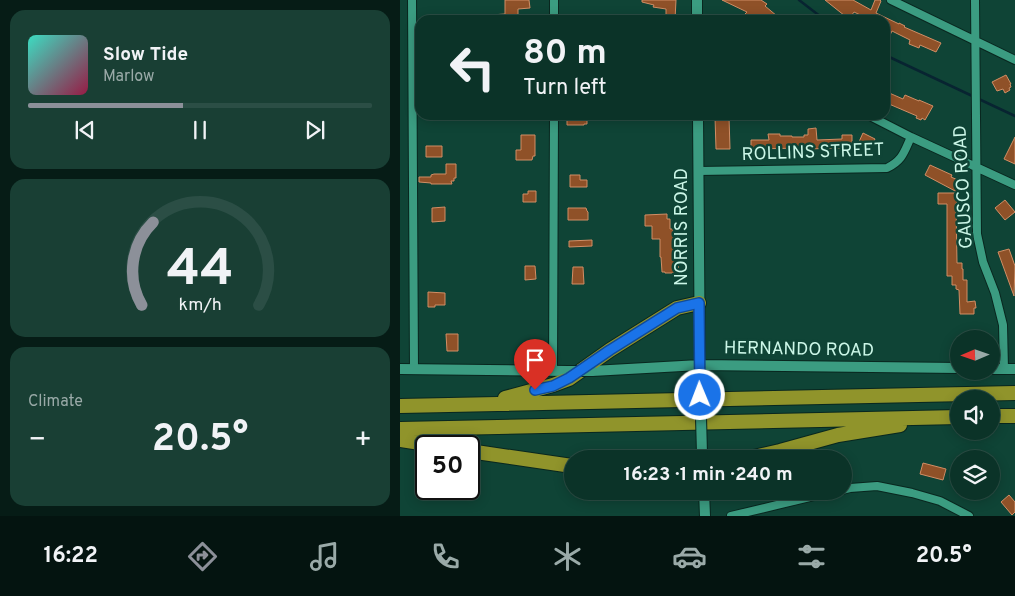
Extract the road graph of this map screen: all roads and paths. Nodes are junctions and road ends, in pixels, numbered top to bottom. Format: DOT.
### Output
graph roads {
  1 [pos="412,0"];
  2 [pos="554,0"];
  3 [pos="697,0"];
  4 [pos="891,0"];
  5 [pos="975,0"];
  6 [pos="554,15"];
  7 [pos="697,15"];
  8 [pos="975,41"];
  9 [pos="1015,60"];
  10 [pos="554,120"];
  11 [pos="698,120"];
  12 [pos="878,120"];
  13 [pos="911,137"];
  14 [pos="977,167"];
  15 [pos="698,170"];
  16 [pos="1015,185"];
  17 [pos="699,303"];
  18 [pos="700,366"];
  19 [pos="950,368"];
  20 [pos="400,369"];
  21 [pos="1000,369"];
  22 [pos="1004,369"];
  23 [pos="1015,369"];
  24 [pos="414,370"];
  25 [pos="553,371"];
  26 [pos="1015,394"];
  27 [pos="473,405"];
  28 [pos="400,406"];
  29 [pos="1000,416"];
  30 [pos="1015,416"];
  31 [pos="940,417"];
  32 [pos="950,417"];
  33 [pos="400,429"];
  34 [pos="400,440"];
  35 [pos="415,442"];
  36 [pos="702,450"];
  37 [pos="784,450"];
  38 [pos="480,453"];
  39 [pos="564,465"];
  40 [pos="852,489"];
  41 [pos="704,500"];
  42 [pos="798,500"];
  43 [pos="705,516"];
  44 [pos="731,516"];
  45 [pos="969,516"];
  1 -- 24 [label="street"];
  2 -- 6 [label="street"];
  3 -- 7 [label="main road"];
  4 -- 8 [label="street"];
  5 -- 8 [label="street, GAUSCO ROAD"];
  8 -- 9 [label="street"];
  8 -- 14 [label="street, GAUSCO ROAD"];
  10 -- 25 [label="street"];
  11 -- 15 [label="main road, NORRIS ROAD"];
  12 -- 13 [label="street"];
  13 -- 14 [label="street"];
  13 -- 15 [label="street, ROLLINS STREET"];
  14 -- 16 [label="street"];
  14 -- 22 [label="street, GAUSCO ROAD"];
  15 -- 17 [label="main road, NORRIS ROAD"];
  17 -- 18 [label="main road, NORRIS ROAD"];
  17 -- 27 [label="highway"];
  18 -- 19 [label="main road, HERNANDO ROAD"];
  18 -- 25 [label="main road, HERNANDO ROAD, bridge"];
  18 -- 36 [label="main road, NORRIS ROAD, bridge"];
  20 -- 24 [label="main road, HERNANDO ROAD"];
  21 -- 22 [label="main road"];
  22 -- 23 [label="main road"];
  24 -- 25 [label="main road, HERNANDO ROAD"];
  26 -- 27 [label="highway"];
  27 -- 28 [label="highway"];
  29 -- 30 [label="highway"];
  31 -- 32 [label="highway"];
  31 -- 33 [label="highway"];
  31 -- 37 [label="highway"];
  34 -- 35 [label="highway"];
  38 -- 39 [label="highway"];
  40 -- 45 [label="street"];
  41 -- 43 [label="main road"];
  42 -- 44 [label="street"];
}
